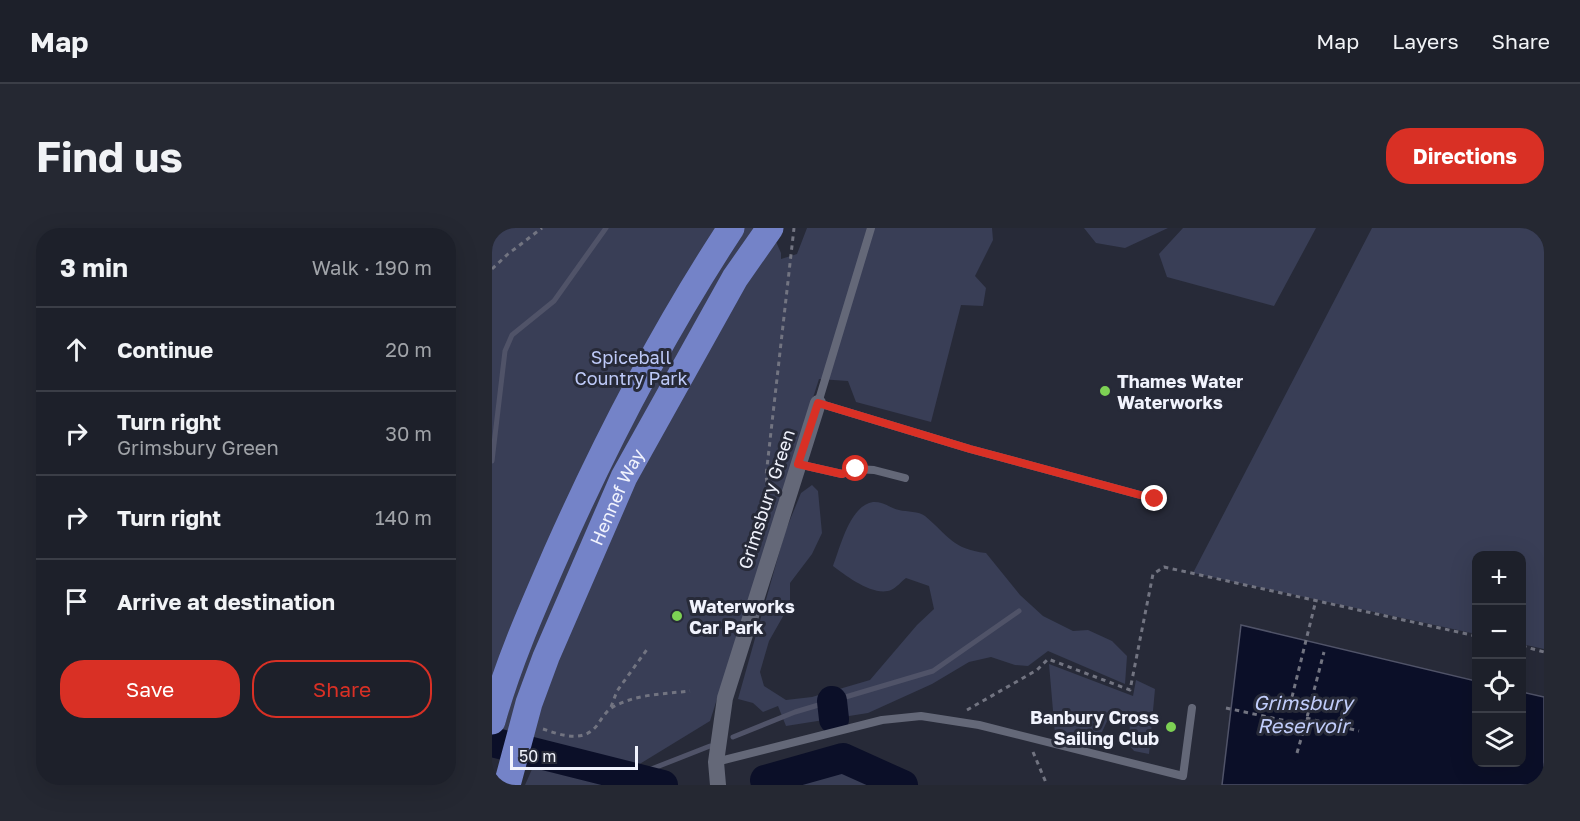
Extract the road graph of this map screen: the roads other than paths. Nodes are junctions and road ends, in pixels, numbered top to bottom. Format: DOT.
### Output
graph roads {
  1 [pos="731,228"];
  2 [pos="770,228"];
  3 [pos="871,228"];
  4 [pos="818,403"];
  5 [pos="798,464"];
  6 [pos="905,478"];
  7 [pos="1155,499"];
  8 [pos="1192,708"];
  9 [pos="492,721"];
  10 [pos="717,772"];
  11 [pos="507,785"];
  1 -- 9 [label="highway, Hennef Way"];
  2 -- 11 [label="highway, Hennef Way"];
  3 -- 4 [label="lane, Grimsbury Green"];
  4 -- 5 [label="street, Grimsbury Green"];
  4 -- 7 [label="lane"];
  5 -- 6 [label="lane"];
  5 -- 10 [label="street, Grimsbury Green"];
  8 -- 10 [label="lane"];
}
